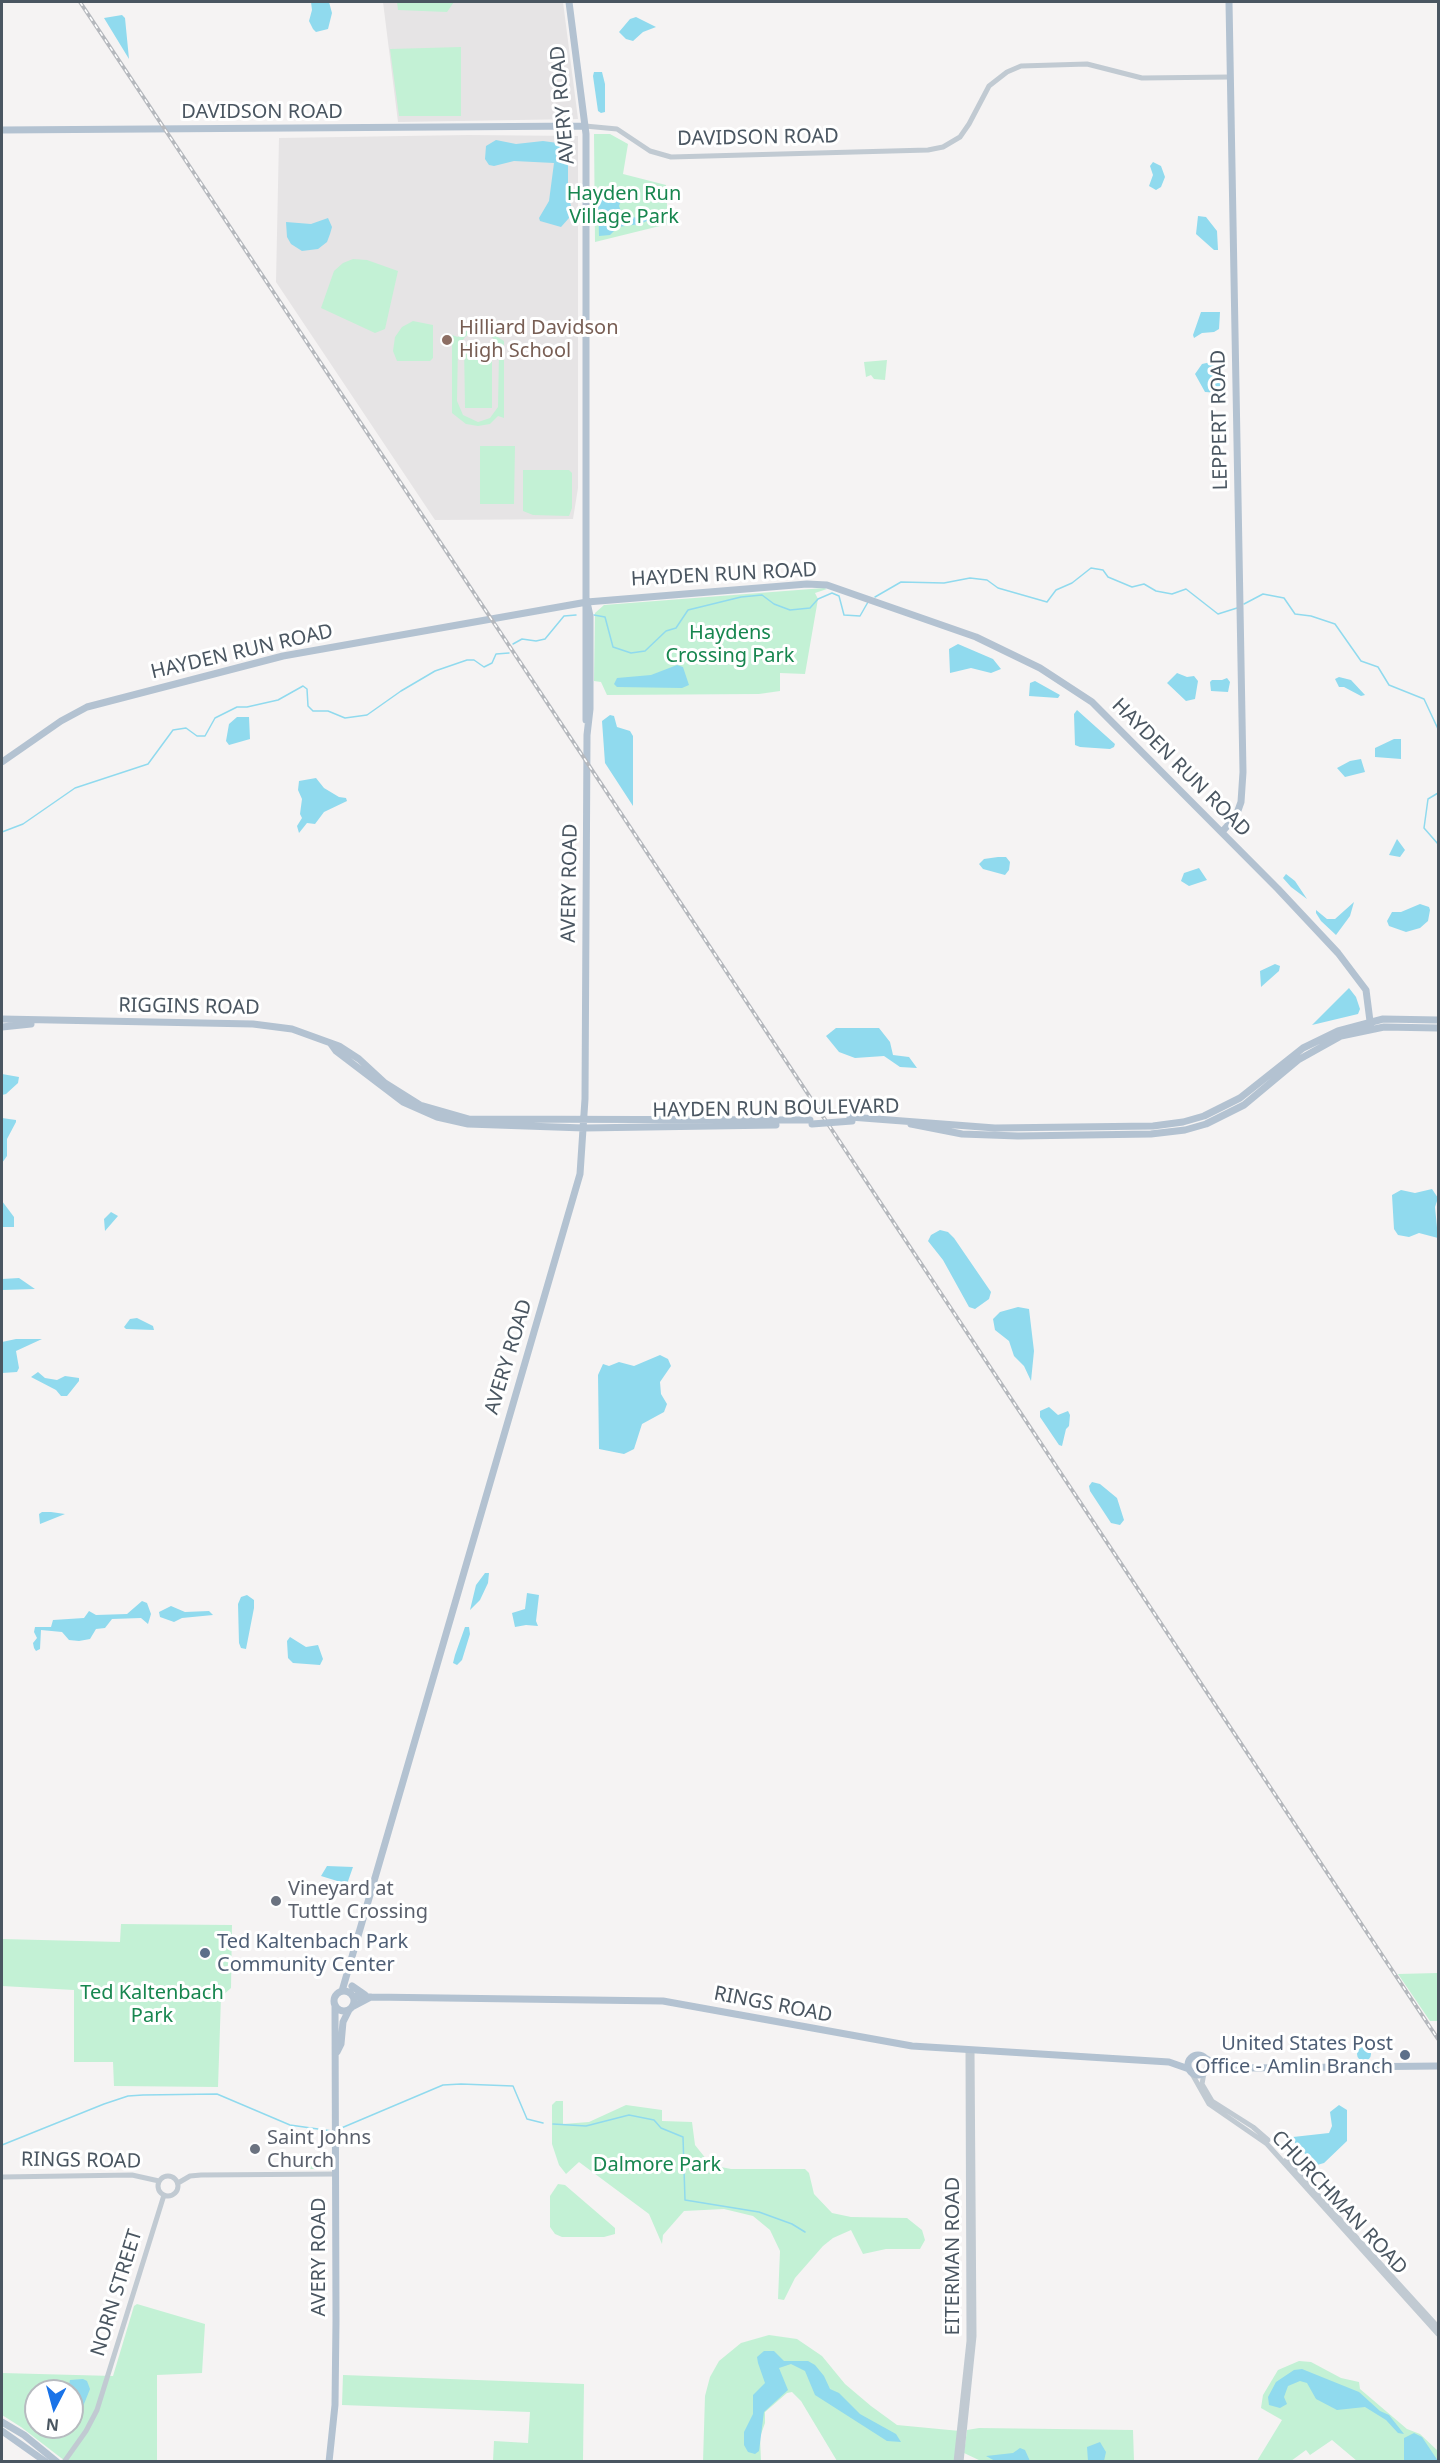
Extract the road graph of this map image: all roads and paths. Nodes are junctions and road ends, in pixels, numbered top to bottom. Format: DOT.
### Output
graph roads {
  1 [pos="569,2"];
  2 [pos="1228,2"];
  3 [pos="1230,77"];
  4 [pos="585,126"];
  5 [pos="2,130"];
  6 [pos="587,602"];
  7 [pos="2,762"];
  8 [pos="1222,832"];
  9 [pos="2,1019"];
  10 [pos="1438,1020"];
  11 [pos="43,1022"];
  12 [pos="1371,1025"];
  13 [pos="2,1027"];
  14 [pos="1438,1028"];
  15 [pos="584,1123"];
  16 [pos="350,1971"];
  17 [pos="352,1986"];
  18 [pos="342,1991"];
  19 [pos="353,1995"];
  20 [pos="369,1997"];
  21 [pos="335,2006"];
  22 [pos="353,2007"];
  23 [pos="342,2031"];
  24 [pos="970,2050"];
  25 [pos="337,2052"];
  26 [pos="1191,2058"];
  27 [pos="1205,2058"];
  28 [pos="1169,2062"];
  29 [pos="1438,2066"];
  30 [pos="1235,2067"];
  31 [pos="1190,2070"];
  32 [pos="1205,2072"];
  33 [pos="336,2174"];
  34 [pos="2,2177"];
  35 [pos="159,2181"];
  36 [pos="178,2183"];
  37 [pos="164,2195"];
  38 [pos="1438,2327"];
  39 [pos="1438,2334"];
  40 [pos="2,2422"];
  41 [pos="2,2431"];
  42 [pos="46,2462"];
  43 [pos="57,2462"];
  44 [pos="64,2462"];
  45 [pos="329,2462"];
  46 [pos="959,2462"];
  1 -- 4 [label="main road, AVERY ROAD"];
  2 -- 3 [label="main road, LEPPERT ROAD"];
  3 -- 4 [label="street, DAVIDSON ROAD"];
  3 -- 8 [label="main road, LEPPERT ROAD"];
  4 -- 5 [label="main road, DAVIDSON ROAD"];
  4 -- 6 [label="main road, AVERY ROAD"];
  6 -- 7 [label="main road, HAYDEN RUN ROAD"];
  6 -- 8 [label="main road, HAYDEN RUN ROAD"];
  6 -- 15 [label="main road, AVERY ROAD"];
  8 -- 12 [label="main road, HAYDEN RUN ROAD"];
  9 -- 11 [label="main road, RIGGINS ROAD"];
  10 -- 12 [label="main road"];
  11 -- 13 [label="main road, RIGGINS ROAD"];
  11 -- 15 [label="main road, RIGGINS ROAD"];
  12 -- 14 [label="main road"];
  12 -- 15 [label="main road, HAYDEN RUN BOULEVARD, bridge"];
  15 -- 16 [label="main road, AVERY ROAD"];
  16 -- 17 [label="main road, AVERY ROAD"];
  16 -- 18 [label="main road, AVERY ROAD"];
  17 -- 19 [label="main road, AVERY ROAD"];
  17 -- 20 [label="main road"];
  18 -- 19 [label="main road"];
  18 -- 21 [label="main road"];
  19 -- 20 [label="main road, RINGS ROAD"];
  19 -- 22 [label="main road"];
  20 -- 22 [label="main road"];
  20 -- 24 [label="main road, RINGS ROAD"];
  21 -- 22 [label="main road"];
  21 -- 25 [label="main road, AVERY ROAD"];
  22 -- 23 [label="main road"];
  22 -- 23 [label="main road, AVERY ROAD"];
  23 -- 25 [label="main road, AVERY ROAD"];
  24 -- 28 [label="main road, RINGS ROAD"];
  24 -- 46 [label="street, EITERMAN ROAD"];
  25 -- 33 [label="main road, AVERY ROAD"];
  26 -- 27 [label="main road"];
  26 -- 28 [label="main road, RINGS ROAD"];
  26 -- 31 [label="main road"];
  27 -- 30 [label="main road"];
  27 -- 32 [label="main road"];
  28 -- 31 [label="main road, RINGS ROAD"];
  29 -- 30 [label="main road"];
  30 -- 32 [label="main road"];
  31 -- 32 [label="main road"];
  31 -- 39 [label="street, CHURCHMAN ROAD"];
  32 -- 38 [label="street, CHURCHMAN ROAD"];
  33 -- 36 [label="street"];
  33 -- 45 [label="main road, AVERY ROAD"];
  34 -- 35 [label="street, RINGS ROAD"];
  35 -- 36 [label="street"];
  35 -- 37 [label="street"];
  36 -- 37 [label="street"];
  37 -- 44 [label="street, NORN STREET"];
  40 -- 43 [label="main road"];
  41 -- 42 [label="main road"];
}
